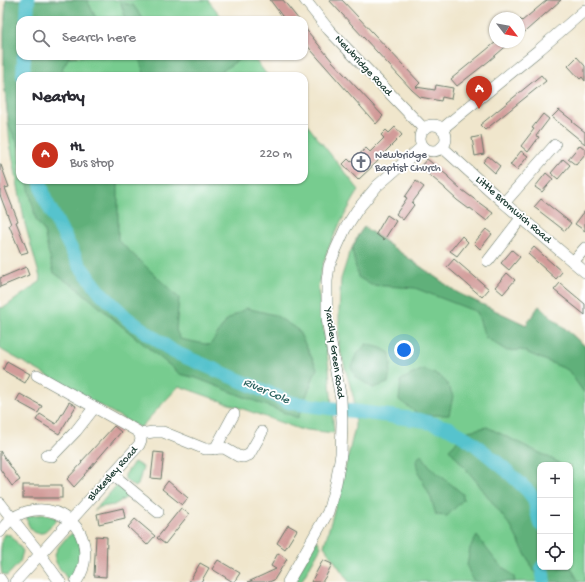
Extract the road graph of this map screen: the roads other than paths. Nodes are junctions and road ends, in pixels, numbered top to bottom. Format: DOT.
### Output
graph roads {
  1 [pos="305,0"];
  2 [pos="585,10"];
  3 [pos="424,129"];
  4 [pos="442,129"];
  5 [pos="555,145"];
  6 [pos="423,146"];
  7 [pos="442,147"];
  8 [pos="504,203"];
  9 [pos="522,217"];
  10 [pos="585,248"];
  11 [pos="488,261"];
  12 [pos="573,262"];
  13 [pos="585,272"];
  14 [pos="37,376"];
  15 [pos="94,408"];
  16 [pos="234,414"];
  17 [pos="262,432"];
  18 [pos="140,434"];
  19 [pos="215,448"];
  20 [pos="46,455"];
  21 [pos="112,474"];
  22 [pos="0,503"];
  23 [pos="158,512"];
  24 [pos="12,518"];
  25 [pos="70,521"];
  26 [pos="0,532"];
  27 [pos="40,554"];
  28 [pos="0,579"];
  29 [pos="2,582"];
  30 [pos="15,582"];
  31 [pos="60,582"];
  32 [pos="76,582"];
  33 [pos="288,582"];
  1 -- 3 [label="street, Newbridge Road"];
  2 -- 4 [label="street"];
  3 -- 4 [label="street"];
  3 -- 6 [label="street"];
  4 -- 7 [label="street"];
  5 -- 8 [label="street"];
  6 -- 7 [label="street"];
  6 -- 33 [label="street, Yardley Green Road"];
  7 -- 8 [label="street, Little Bromwich Road"];
  8 -- 9 [label="street, Little Bromwich Road"];
  9 -- 11 [label="street"];
  9 -- 12 [label="street, Little Bromwich Road"];
  10 -- 12 [label="street"];
  12 -- 13 [label="street, Little Bromwich Road"];
  14 -- 15 [label="street, Blakesley Road"];
  15 -- 18 [label="street, Blakesley Road"];
  15 -- 20 [label="street"];
  16 -- 19 [label="street"];
  17 -- 19 [label="street"];
  18 -- 19 [label="street"];
  18 -- 21 [label="street, Blakesley Road"];
  21 -- 23 [label="street"];
  21 -- 25 [label="street, Blakesley Road"];
  22 -- 24 [label="street"];
  24 -- 25 [label="street"];
  24 -- 26 [label="street"];
  24 -- 27 [label="street"];
  25 -- 27 [label="street, Blakesley Road"];
  25 -- 32 [label="street"];
  27 -- 30 [label="street, Blakesley Road"];
  27 -- 31 [label="street"];
  28 -- 29 [label="street"];
}
